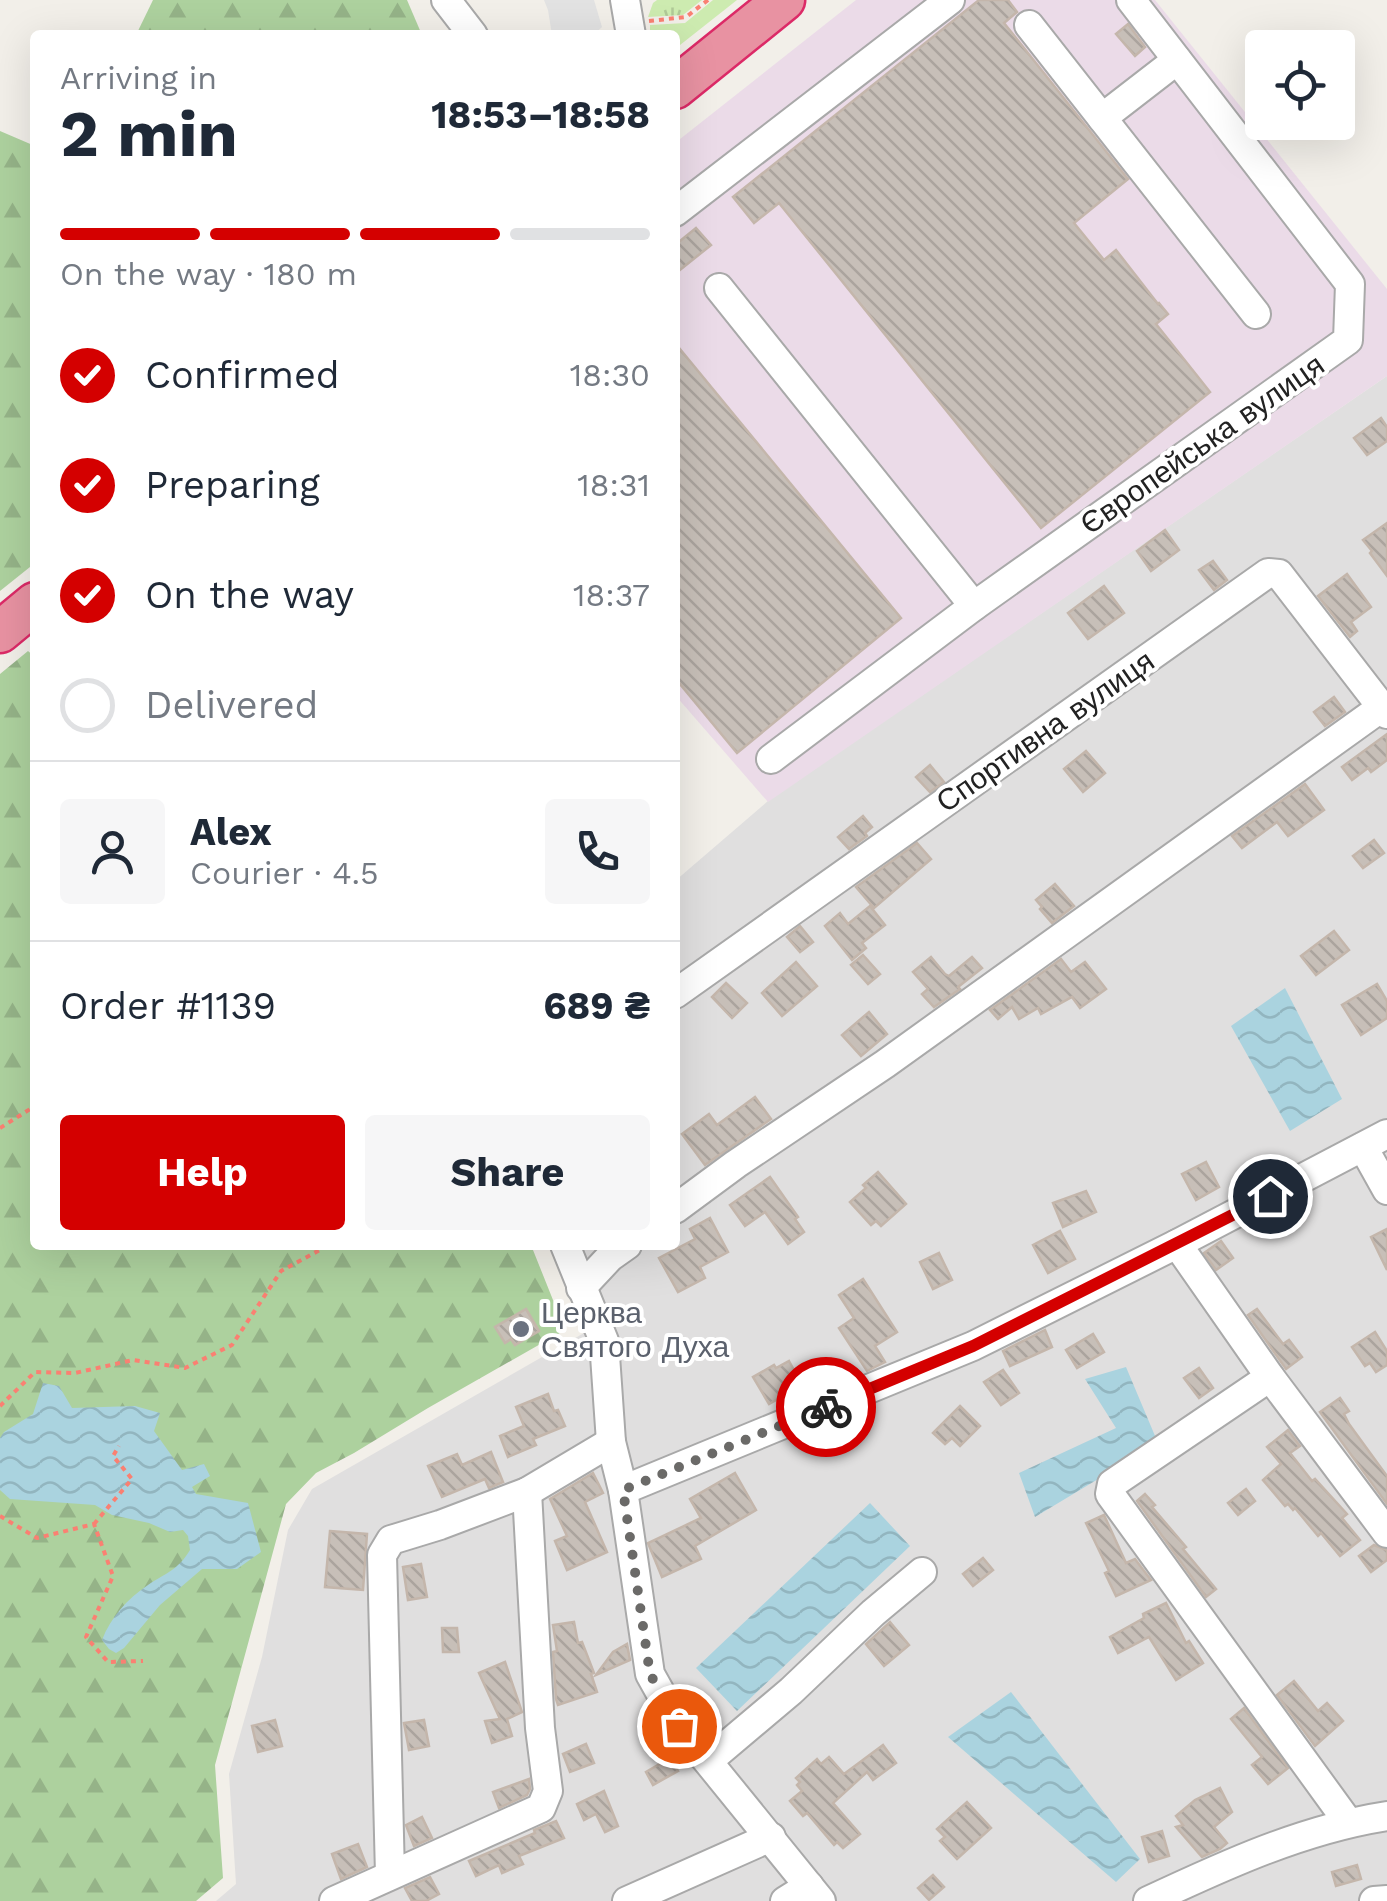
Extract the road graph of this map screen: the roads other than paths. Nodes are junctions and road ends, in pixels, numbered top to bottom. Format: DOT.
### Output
graph roads {
  1 [pos="446,0"];
  2 [pos="625,0"];
  3 [pos="784,0"];
  4 [pos="950,0"];
  5 [pos="1131,0"];
  6 [pos="1029,25"];
  7 [pos="469,30"];
  8 [pos="637,30"];
  9 [pos="1177,60"];
  10 [pos="680,84"];
  11 [pos="1102,118"];
  12 [pos="680,208"];
  13 [pos="719,288"];
  14 [pos="1256,314"];
  15 [pos="974,606"];
  16 [pos="1385,711"];
  17 [pos="771,759"];
  18 [pos="680,990"];
  19 [pos="1375,1141"];
  20 [pos="1387,1190"];
  21 [pos="680,1205"];
  22 [pos="1177,1244"];
  23 [pos="566,1250"];
  24 [pos="620,1250"];
  25 [pos="581,1288"];
  26 [pos="1270,1377"];
  27 [pos="611,1442"];
  28 [pos="623,1490"];
  29 [pos="526,1492"];
  30 [pos="1387,1533"];
  31 [pos="922,1572"];
  32 [pos="708,1761"];
  33 [pos="1387,1816"];
  34 [pos="1348,1822"];
  35 [pos="771,1837"];
  36 [pos="390,1875"];
  37 [pos="815,1893"];
  38 [pos="1387,1900"];
  39 [pos="334,1901"];
  40 [pos="627,1901"];
  41 [pos="784,1901"];
  42 [pos="1148,1901"];
  43 [pos="1374,1901"];
  1 -- 7 [label="street"];
  2 -- 8 [label="street"];
  3 -- 10 [label="highway"];
  4 -- 12 [label="street"];
  5 -- 9 [label="street, Європейська вулиця"];
  6 -- 11 [label="street"];
  9 -- 11 [label="street"];
  9 -- 15 [label="street, Європейська вулиця"];
  11 -- 14 [label="street"];
  13 -- 15 [label="street"];
  15 -- 17 [label="street, Європейська вулиця"];
  16 -- 18 [label="street, Спортивна вулиця"];
  16 -- 21 [label="street, Спортивна вулиця"];
  19 -- 20 [label="street"];
  19 -- 22 [label="street"];
  22 -- 26 [label="street"];
  22 -- 28 [label="street"];
  23 -- 25 [label="street"];
  24 -- 25 [label="street"];
  25 -- 27 [label="street"];
  26 -- 30 [label="street"];
  26 -- 34 [label="street"];
  27 -- 28 [label="street"];
  27 -- 29 [label="street"];
  28 -- 32 [label="street"];
  29 -- 36 [label="street"];
  29 -- 36 [label="street"];
  31 -- 32 [label="street"];
  32 -- 35 [label="street"];
  33 -- 34 [label="street"];
  34 -- 42 [label="street"];
  35 -- 37 [label="street"];
  35 -- 40 [label="street"];
  36 -- 39 [label="street"];
  37 -- 41 [label="street"];
  38 -- 43 [label="street"];
}
